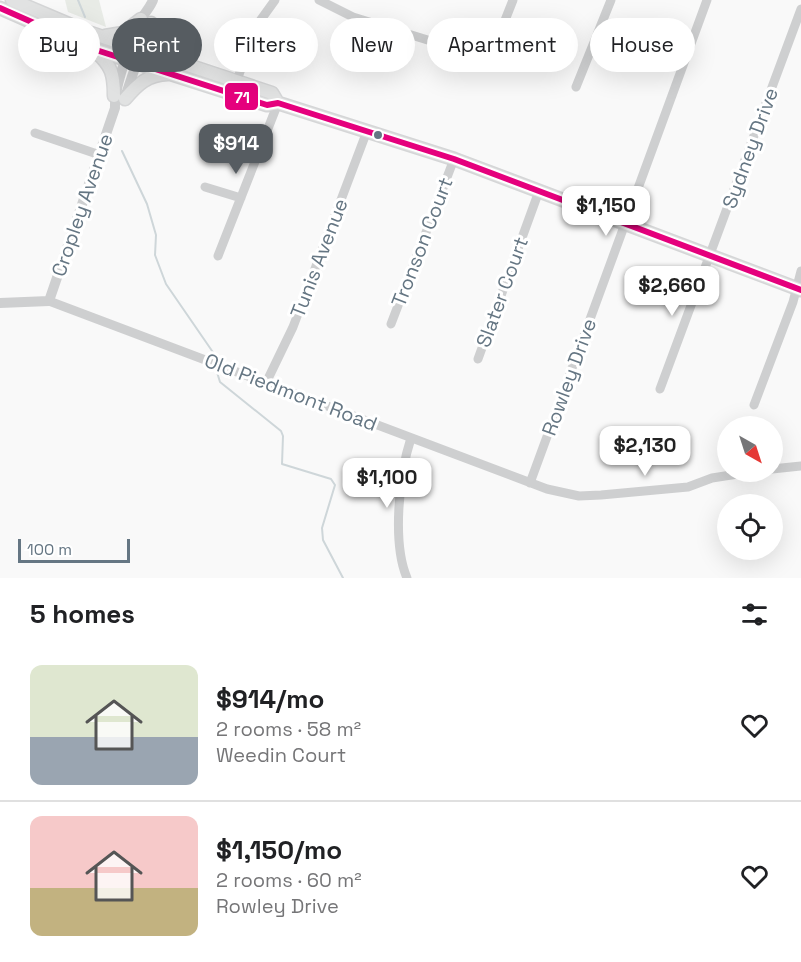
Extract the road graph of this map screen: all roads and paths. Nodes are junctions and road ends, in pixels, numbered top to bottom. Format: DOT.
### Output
graph roads {
  1 [pos="12,0"];
  2 [pos="275,0"];
  3 [pos="319,0"];
  4 [pos="513,0"];
  5 [pos="611,0"];
  6 [pos="707,0"];
  7 [pos="153,2"];
  8 [pos="0,8"];
  9 [pos="801,9"];
  10 [pos="23,18"];
  11 [pos="56,18"];
  12 [pos="147,18"];
  13 [pos="100,56"];
  14 [pos="128,72"];
  15 [pos="161,72"];
  16 [pos="184,72"];
  17 [pos="197,72"];
  18 [pos="237,80"];
  19 [pos="576,87"];
  20 [pos="118,101"];
  21 [pos="278,103"];
  22 [pos="367,131"];
  23 [pos="35,133"];
  24 [pos="100,155"];
  25 [pos="454,159"];
  26 [pos="205,187"];
  27 [pos="539,191"];
  28 [pos="241,198"];
  29 [pos="625,223"];
  30 [pos="711,254"];
  31 [pos="218,256"];
  32 [pos="801,271"];
  33 [pos="799,288"];
  34 [pos="49,301"];
  35 [pos="0,303"];
  36 [pos="391,324"];
  37 [pos="478,359"];
  38 [pos="266,383"];
  39 [pos="660,389"];
  40 [pos="754,405"];
  41 [pos="411,438"];
  42 [pos="801,466"];
  43 [pos="783,468"];
  44 [pos="717,477"];
  45 [pos="530,483"];
  46 [pos="407,578"];
  1 -- 11 [label="main road"];
  2 -- 18 [label="street"];
  3 -- 4 [label="street"];
  5 -- 19 [label="street"];
  6 -- 29 [label="street, Rowley Drive"];
  7 -- 12 [label="street, Cropley Avenue"];
  8 -- 10 [label="main road"];
  9 -- 30 [label="street, Sydney Drive"];
  13 -- 20 [label="main road"];
  14 -- 20 [label="street, Cropley Avenue"];
  15 -- 20 [label="main road"];
  16 -- 21 [label="main road"];
  17 -- 18 [label="main road"];
  18 -- 21 [label="main road"];
  20 -- 24 [label="street, Cropley Avenue"];
  21 -- 22 [label="main road"];
  21 -- 28 [label="street"];
  22 -- 25 [label="main road"];
  22 -- 38 [label="street, Tunis Avenue"];
  23 -- 24 [label="street"];
  24 -- 34 [label="street, Cropley Avenue"];
  25 -- 27 [label="main road"];
  25 -- 36 [label="street, Tronson Court"];
  26 -- 28 [label="street"];
  27 -- 29 [label="main road"];
  27 -- 37 [label="street, Slater Court"];
  28 -- 31 [label="street"];
  29 -- 30 [label="main road"];
  29 -- 45 [label="street, Rowley Drive"];
  30 -- 33 [label="main road"];
  30 -- 39 [label="street, Sydney Drive"];
  32 -- 33 [label="street"];
  33 -- 40 [label="street"];
  34 -- 35 [label="street, Old Piedmont Road"];
  34 -- 38 [label="street, Old Piedmont Road"];
  38 -- 41 [label="street, Old Piedmont Road"];
  41 -- 45 [label="street, Old Piedmont Road"];
  41 -- 46 [label="street"];
  42 -- 43 [label="street"];
  44 -- 45 [label="street, Old Piedmont Road"];
}
